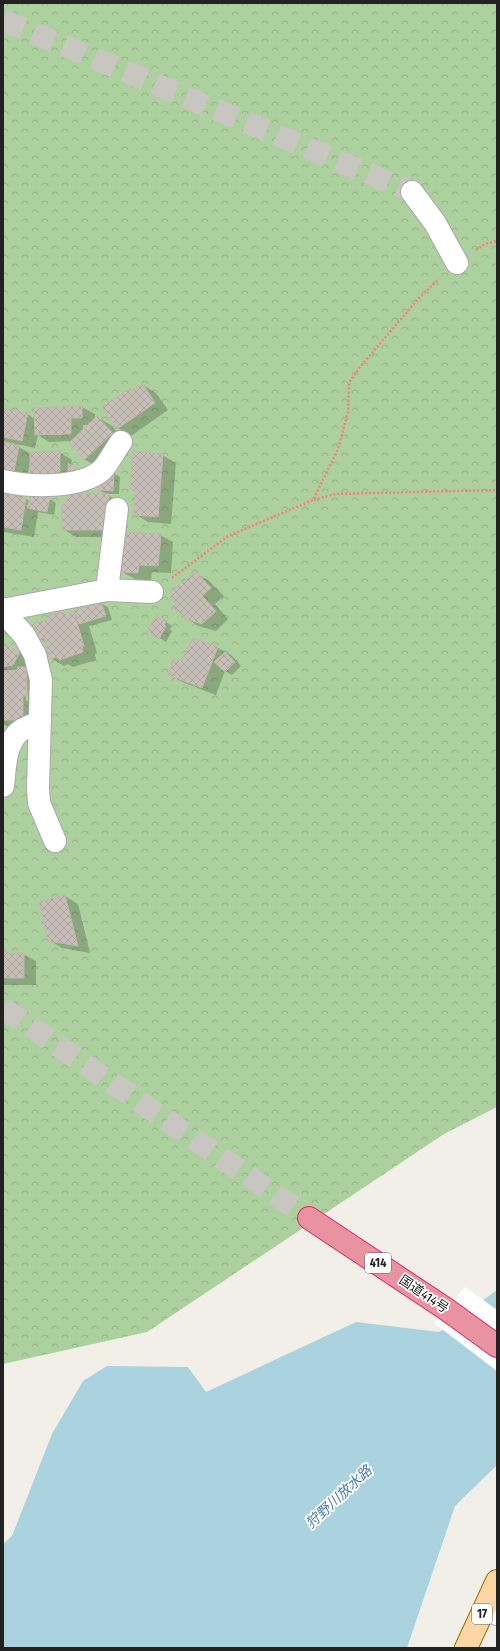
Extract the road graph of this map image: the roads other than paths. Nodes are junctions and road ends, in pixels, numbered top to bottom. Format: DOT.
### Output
graph roads {
  1 [pos="412,192"];
  2 [pos="457,263"];
  3 [pos="120,442"];
  4 [pos="3,481"];
  5 [pos="117,509"];
  6 [pos="107,590"];
  7 [pos="152,592"];
  8 [pos="3,611"];
  9 [pos="40,722"];
  10 [pos="3,786"];
  11 [pos="54,841"];
  12 [pos="309,1218"];
  13 [pos="497,1346"];
  14 [pos="497,1581"];
  15 [pos="490,1612"];
  16 [pos="466,1648"];
  1 -- 2 [label="street"];
  3 -- 4 [label="street"];
  5 -- 6 [label="street"];
  6 -- 7 [label="street"];
  6 -- 8 [label="street"];
  8 -- 9 [label="street"];
  9 -- 10 [label="street"];
  9 -- 11 [label="street"];
  12 -- 13 [label="highway, 国道414号 / 414"];
  14 -- 15 [label="main road, 17"];
  15 -- 16 [label="main road, 17"];
}
